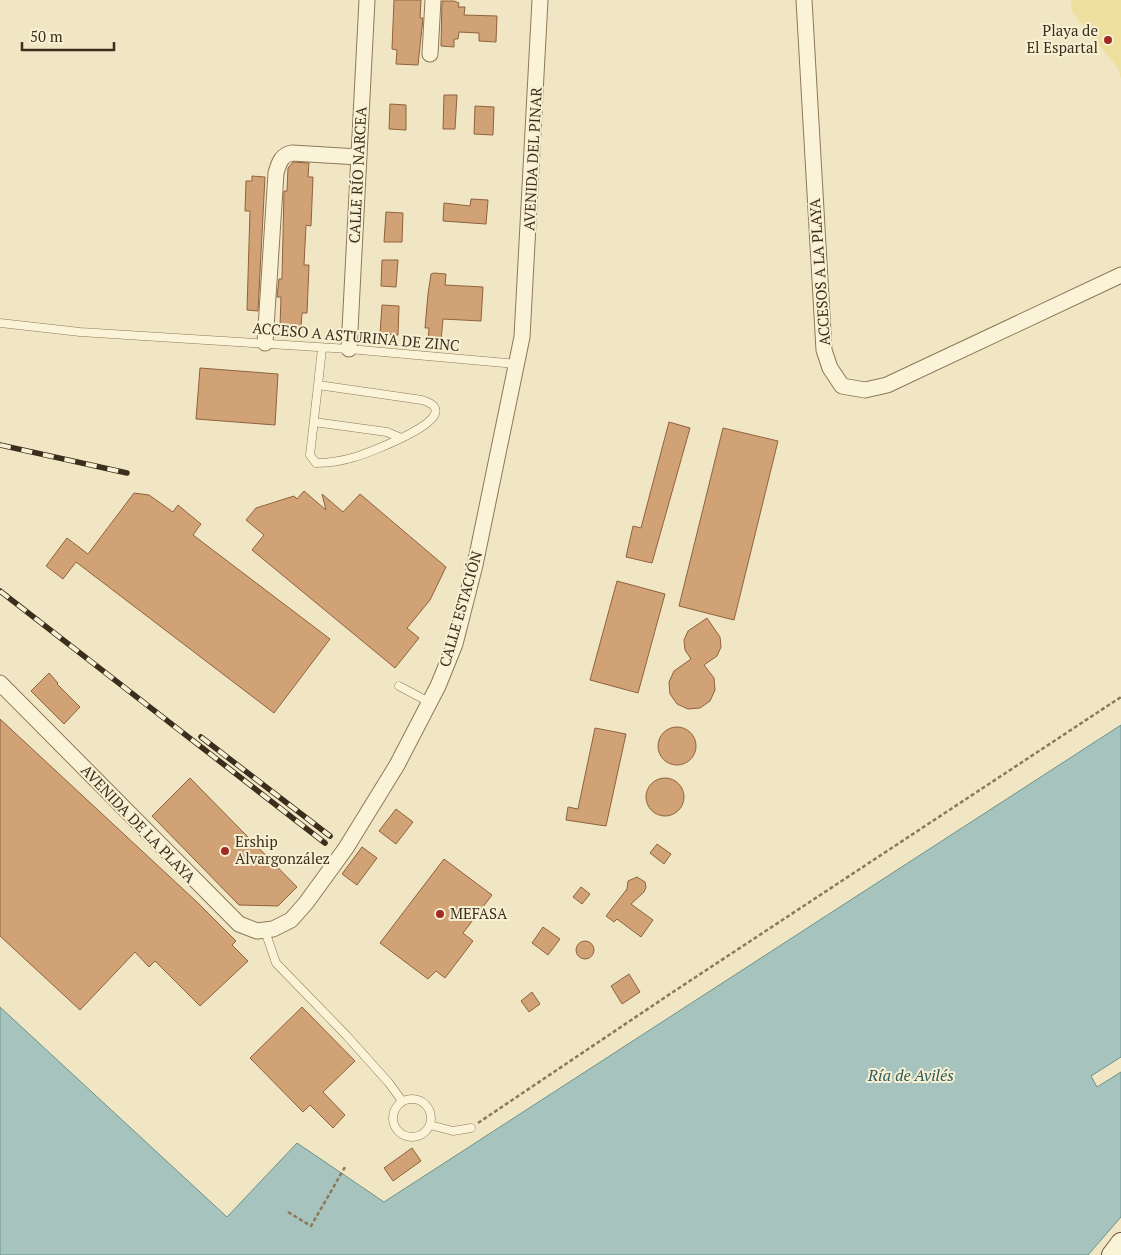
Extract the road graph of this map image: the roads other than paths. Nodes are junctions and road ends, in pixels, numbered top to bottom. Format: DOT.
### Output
graph roads {
  1 [pos="367,0"];
  2 [pos="433,0"];
  3 [pos="540,0"];
  4 [pos="804,0"];
  5 [pos="430,54"];
  6 [pos="359,157"];
  7 [pos="1121,275"];
  8 [pos="524,319"];
  9 [pos="0,323"];
  10 [pos="265,343"];
  11 [pos="322,348"];
  12 [pos="349,349"];
  13 [pos="517,364"];
  14 [pos="318,385"];
  15 [pos="314,422"];
  16 [pos="401,438"];
  17 [pos="0,683"];
  18 [pos="399,686"];
  19 [pos="429,702"];
  20 [pos="265,931"];
  21 [pos="402,1100"];
  22 [pos="430,1125"];
  23 [pos="471,1128"];
  24 [pos="1121,1243"];
  25 [pos="1112,1255"];
  1 -- 6 [label="street, CALLE RÍO NARCEA"];
  2 -- 5 [label="street"];
  3 -- 8 [label="street, AVENIDA DEL PINAR"];
  4 -- 7 [label="street, ACCESOS A LA PLAYA"];
  6 -- 10 [label="street"];
  6 -- 12 [label="street, CALLE RÍO NARCEA"];
  8 -- 13 [label="street, CALLE ESTACIÓN"];
  9 -- 10 [label="lane, ACCESO A ASTURINA DE ZINC"];
  10 -- 11 [label="lane, ACCESO A ASTURINA DE ZINC"];
  11 -- 12 [label="lane, ACCESO A ASTURINA DE ZINC"];
  11 -- 14 [label="lane"];
  12 -- 13 [label="lane, ACCESO A ASTURINA DE ZINC"];
  13 -- 19 [label="street, CALLE ESTACIÓN"];
  14 -- 15 [label="lane"];
  14 -- 16 [label="lane"];
  15 -- 16 [label="lane"];
  15 -- 16 [label="lane"];
  17 -- 20 [label="street, AVENIDA DE LA PLAYA"];
  18 -- 19 [label="lane"];
  19 -- 20 [label="street, CALLE ESTACIÓN"];
  20 -- 21 [label="lane"];
  21 -- 22 [label="lane"];
  21 -- 22 [label="lane"];
  22 -- 23 [label="lane"];
  24 -- 25 [label="street"];
}
